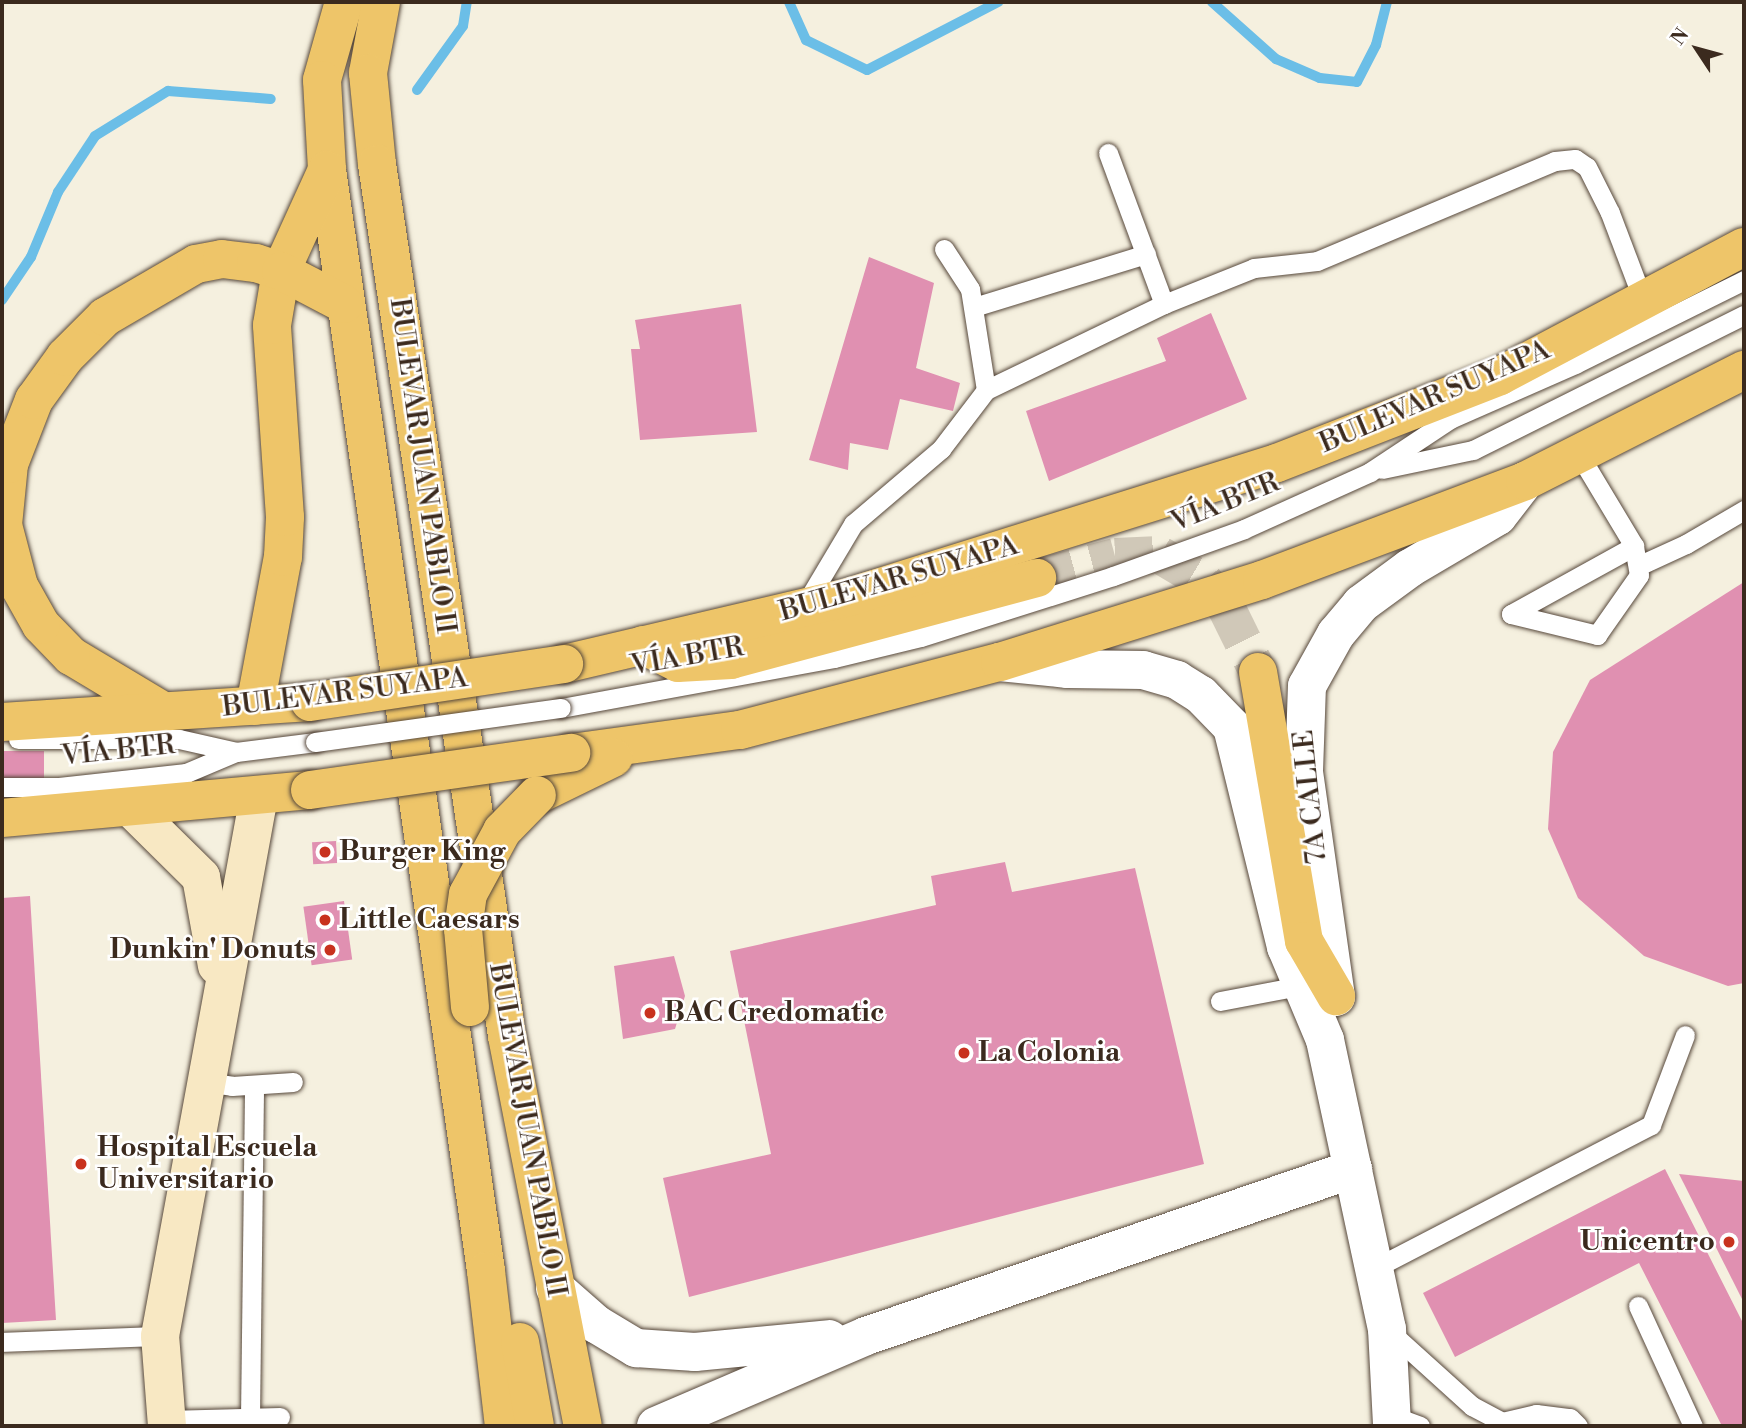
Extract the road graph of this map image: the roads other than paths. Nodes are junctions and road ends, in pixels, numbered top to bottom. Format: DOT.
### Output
graph roads {
  1 [pos="330,2"];
  2 [pos="344,2"];
  3 [pos="381,2"];
  4 [pos="392,2"];
  5 [pos="368,73"];
  6 [pos="322,80"];
  7 [pos="1108,153"];
  8 [pos="327,170"];
  9 [pos="1744,247"];
  10 [pos="944,248"];
  11 [pos="1146,254"];
  12 [pos="281,271"];
  13 [pos="1744,280"];
  14 [pos="1643,300"];
  15 [pos="344,304"];
  16 [pos="1164,304"];
  17 [pos="974,307"];
  18 [pos="1744,315"];
  19 [pos="1744,370"];
  20 [pos="985,390"];
  21 [pos="1580,456"];
  22 [pos="1370,471"];
  23 [pos="1525,481"];
  24 [pos="1744,510"];
  25 [pos="1634,546"];
  26 [pos="1638,566"];
  27 [pos="1037,578"];
  28 [pos="803,608"];
  29 [pos="643,645"];
  30 [pos="1000,662"];
  31 [pos="1258,672"];
  32 [pos="255,706"];
  33 [pos="163,711"];
  34 [pos="2,722"];
  35 [pos="2,739"];
  36 [pos="650,743"];
  37 [pos="236,752"];
  38 [pos="2,787"];
  39 [pos="259,796"];
  40 [pos="132,809"];
  41 [pos="2,818"];
  42 [pos="1320,990"];
  43 [pos="220,993"];
  44 [pos="1220,1001"];
  45 [pos="1685,1035"];
  46 [pos="205,1082"];
  47 [pos="293,1082"];
  48 [pos="254,1086"];
  49 [pos="1353,1169"];
  50 [pos="1375,1268"];
  51 [pos="555,1288"];
  52 [pos="1638,1306"];
  53 [pos="1387,1329"];
  54 [pos="160,1336"];
  55 [pos="866,1336"];
  56 [pos="2,1342"];
  57 [pos="280,1417"];
  58 [pos="250,1418"];
  59 [pos="167,1423"];
  60 [pos="1401,1423"];
  61 [pos="504,1426"];
  62 [pos="536,1426"];
  63 [pos="583,1426"];
  64 [pos="656,1426"];
  65 [pos="1578,1426"];
  66 [pos="1693,1426"];
  1 -- 6 [label="main road"];
  2 -- 6 [label="main road, BULEVAR JUAN PABLO II"];
  3 -- 5 [label="main road, BULEVAR JUAN PABLO II"];
  4 -- 5 [label="main road"];
  5 -- 51 [label="main road, BULEVAR JUAN PABLO II"];
  6 -- 8 [label="main road, BULEVAR JUAN PABLO II"];
  7 -- 11 [label="lane"];
  8 -- 12 [label="main road"];
  8 -- 15 [label="main road, BULEVAR JUAN PABLO II"];
  9 -- 14 [label="main road, BULEVAR SUYAPA"];
  10 -- 17 [label="lane"];
  11 -- 16 [label="lane"];
  11 -- 17 [label="lane"];
  12 -- 15 [label="main road"];
  12 -- 32 [label="main road"];
  12 -- 33 [label="main road"];
  13 -- 22 [label="lane, VÍA BTR"];
  14 -- 16 [label="lane"];
  14 -- 28 [label="main road, BULEVAR SUYAPA"];
  15 -- 61 [label="main road, BULEVAR JUAN PABLO II"];
  16 -- 20 [label="lane"];
  17 -- 20 [label="lane"];
  18 -- 22 [label="lane, VÍA BTR"];
  19 -- 21 [label="main road"];
  20 -- 28 [label="lane"];
  21 -- 23 [label="main road"];
  21 -- 25 [label="lane"];
  22 -- 37 [label="lane, VÍA BTR, bridge"];
  23 -- 30 [label="main road"];
  23 -- 42 [label="street, 7A CALLE"];
  24 -- 26 [label="lane"];
  25 -- 26 [label="lane"];
  25 -- 26 [label="lane"];
  27 -- 29 [label="main road"];
  28 -- 29 [label="main road, BULEVAR SUYAPA"];
  29 -- 32 [label="main road, BULEVAR SUYAPA, bridge"];
  30 -- 36 [label="main road"];
  30 -- 42 [label="street, 7A CALLE"];
  31 -- 42 [label="main road"];
  32 -- 33 [label="main road, BULEVAR SUYAPA"];
  33 -- 34 [label="main road, BULEVAR SUYAPA"];
  35 -- 37 [label="lane, VÍA BTR"];
  36 -- 39 [label="main road, bridge"];
  36 -- 62 [label="main road, bridge"];
  37 -- 38 [label="lane, VÍA BTR"];
  39 -- 40 [label="main road"];
  39 -- 43 [label="main road"];
  40 -- 41 [label="main road"];
  40 -- 43 [label="main road"];
  42 -- 44 [label="lane"];
  42 -- 49 [label="street, 7A CALLE"];
  43 -- 46 [label="main road"];
  45 -- 50 [label="lane"];
  46 -- 48 [label="lane"];
  46 -- 54 [label="main road"];
  47 -- 48 [label="lane"];
  48 -- 58 [label="lane"];
  49 -- 50 [label="street, 7A CALLE"];
  49 -- 55 [label="street"];
  50 -- 53 [label="street, 7A CALLE"];
  51 -- 55 [label="street"];
  51 -- 63 [label="main road, BULEVAR JUAN PABLO II"];
  52 -- 66 [label="lane"];
  53 -- 60 [label="street, 7A CALLE"];
  53 -- 65 [label="lane"];
  54 -- 56 [label="lane"];
  54 -- 59 [label="main road"];
  55 -- 64 [label="street"];
  57 -- 58 [label="lane"];
  58 -- 59 [label="lane"];
}
